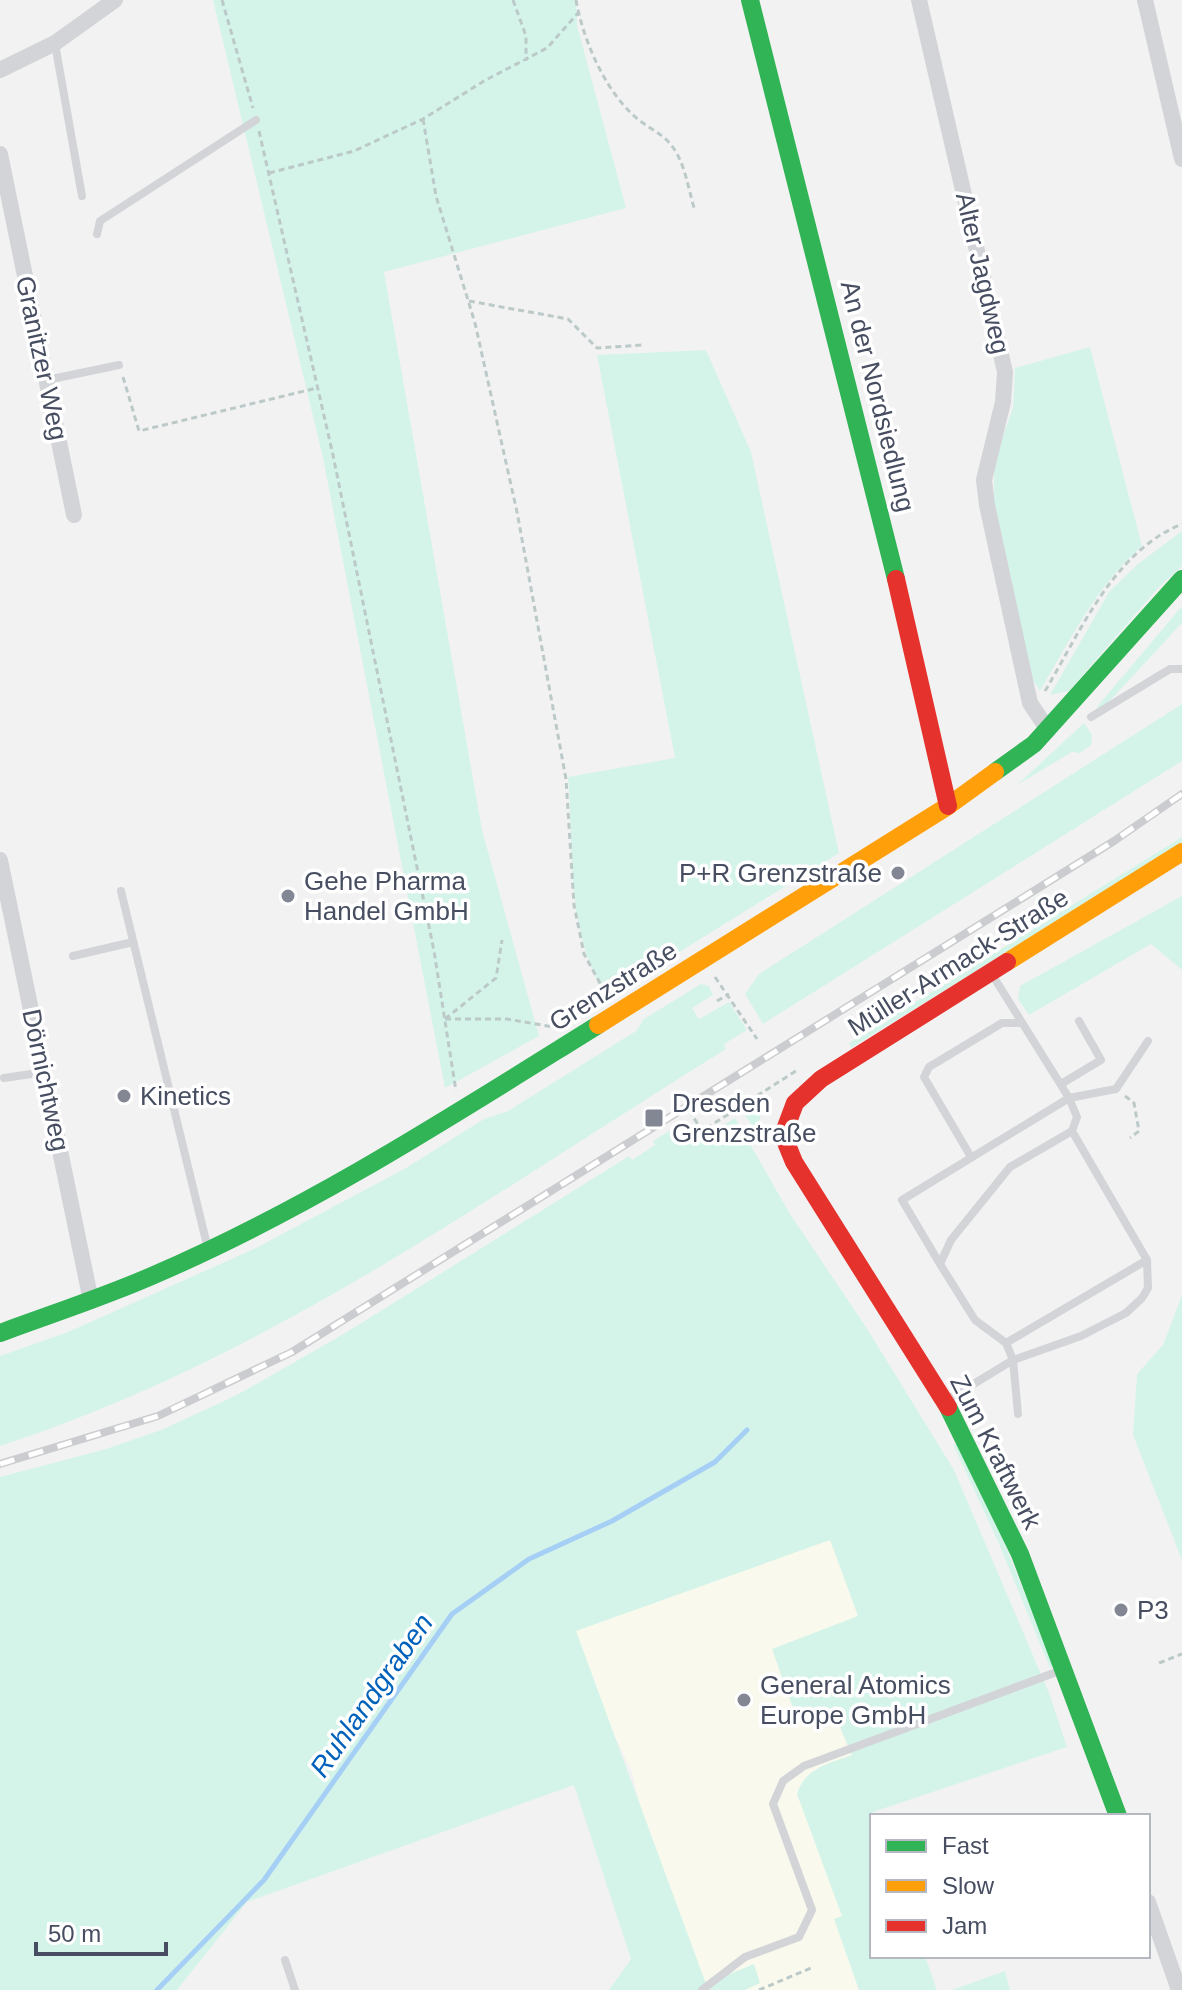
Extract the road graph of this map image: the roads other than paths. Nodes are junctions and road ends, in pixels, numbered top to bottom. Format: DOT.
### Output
graph roads {
  1 [pos="115,0"];
  2 [pos="750,0"];
  3 [pos="919,0"];
  4 [pos="1145,0"];
  5 [pos="55,43"];
  6 [pos="0,70"];
  7 [pos="256,120"];
  8 [pos="0,154"];
  9 [pos="1182,159"];
  10 [pos="82,196"];
  11 [pos="97,234"];
  12 [pos="119,365"];
  13 [pos="46,380"];
  14 [pos="74,515"];
  15 [pos="1182,579"];
  16 [pos="1182,669"];
  17 [pos="1091,717"];
  18 [pos="1048,730"];
  19 [pos="948,806"];
  20 [pos="1182,852"];
  21 [pos="0,860"];
  22 [pos="121,891"];
  23 [pos="133,942"];
  24 [pos="73,956"];
  25 [pos="990,972"];
  26 [pos="1079,1021"];
  27 [pos="1022,1023"];
  28 [pos="1148,1041"];
  29 [pos="45,1072"];
  30 [pos="4,1078"];
  31 [pos="1061,1084"];
  32 [pos="1069,1098"];
  33 [pos="1072,1131"];
  34 [pos="783,1135"];
  35 [pos="971,1157"];
  36 [pos="209,1249"];
  37 [pos="1147,1260"];
  38 [pos="940,1264"];
  39 [pos="91,1301"];
  40 [pos="0,1333"];
  41 [pos="1006,1343"];
  42 [pos="1013,1360"];
  43 [pos="945,1401"];
  44 [pos="1018,1414"];
  45 [pos="1066,1668"];
  46 [pos="1117,1814"];
  47 [pos="1150,1908"];
  48 [pos="285,1960"];
  49 [pos="295,1990"];
  50 [pos="702,1990"];
  51 [pos="1179,1990"];
  1 -- 5 [label="street"];
  2 -- 19 [label="street, An der Nordsiedlung"];
  3 -- 18 [label="street, Alter Jagdweg"];
  4 -- 9 [label="street"];
  5 -- 6 [label="street"];
  5 -- 10 [label="lane"];
  7 -- 11 [label="lane"];
  8 -- 13 [label="street, Granitzer Weg"];
  12 -- 13 [label="lane"];
  13 -- 14 [label="street, Granitzer Weg"];
  15 -- 18 [label="street, Grenzstraße"];
  16 -- 17 [label="lane"];
  18 -- 19 [label="street, Grenzstraße"];
  19 -- 36 [label="street, Grenzstraße"];
  20 -- 25 [label="street, Müller-Armack-Straße"];
  21 -- 29 [label="street, Dörnichtweg"];
  22 -- 23 [label="lane"];
  23 -- 24 [label="lane"];
  23 -- 36 [label="lane"];
  25 -- 27 [label="lane"];
  25 -- 34 [label="street, Müller-Armack-Straße"];
  26 -- 31 [label="lane"];
  27 -- 31 [label="lane"];
  27 -- 35 [label="lane"];
  28 -- 32 [label="lane"];
  29 -- 30 [label="lane"];
  29 -- 39 [label="street, Dörnichtweg"];
  31 -- 32 [label="lane"];
  32 -- 33 [label="lane"];
  32 -- 35 [label="lane"];
  33 -- 37 [label="lane"];
  33 -- 38 [label="lane"];
  34 -- 43 [label="street, Zum Kraftwerk"];
  35 -- 38 [label="lane"];
  36 -- 39 [label="street, Grenzstraße"];
  37 -- 41 [label="lane"];
  37 -- 42 [label="lane"];
  38 -- 41 [label="lane"];
  39 -- 40 [label="street, Grenzstraße"];
  41 -- 42 [label="lane"];
  42 -- 43 [label="lane"];
  42 -- 44 [label="lane"];
  43 -- 45 [label="street, Zum Kraftwerk"];
  45 -- 46 [label="street, Zum Kraftwerk"];
  45 -- 50 [label="lane"];
  47 -- 51 [label="street"];
  48 -- 49 [label="lane"];
}
